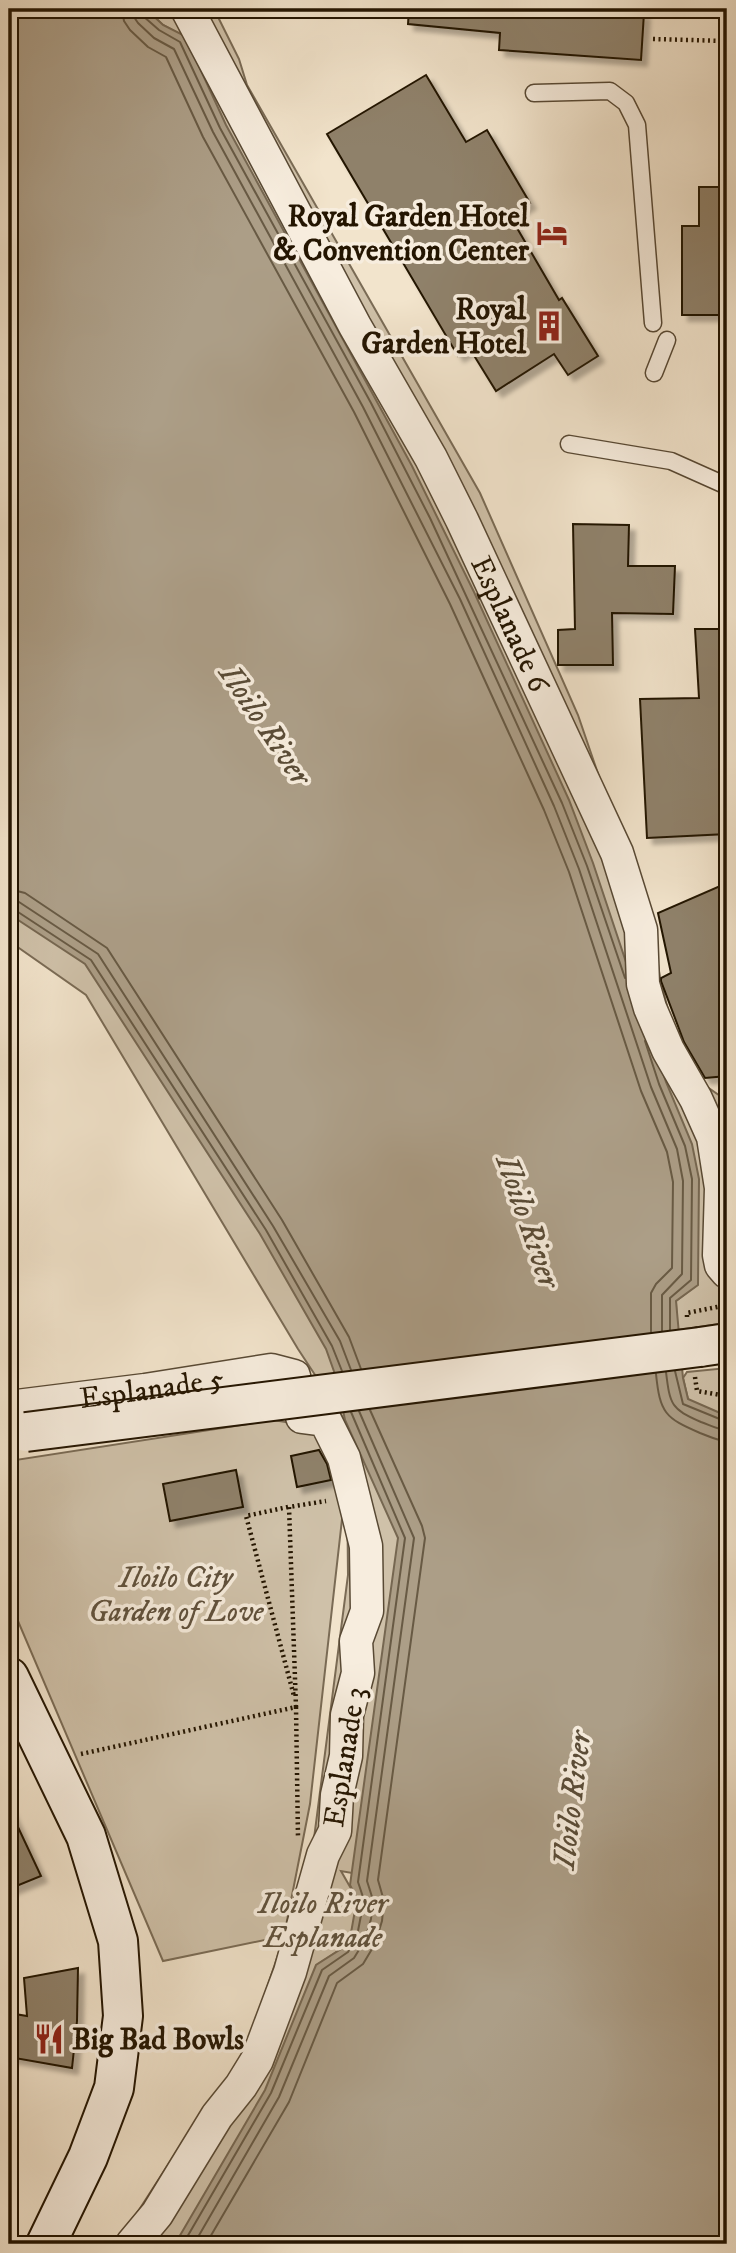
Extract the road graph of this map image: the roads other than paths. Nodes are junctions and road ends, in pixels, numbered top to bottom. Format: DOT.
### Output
graph roads {
  1 [pos="187,9"];
  2 [pos="534,93"];
  3 [pos="653,323"];
  4 [pos="667,341"];
  5 [pos="654,373"];
  6 [pos="569,444"];
  7 [pos="727,486"];
  8 [pos="727,1272"];
  9 [pos="714,1345"];
  10 [pos="302,1417"];
  11 [pos="14,1426"];
  12 [pos="9,1677"];
  13 [pos="46,2244"];
  14 [pos="132,2244"];
  1 -- 8 [label="street, Esplanade 6"];
  2 -- 3 [label="lane"];
  4 -- 5 [label="lane"];
  6 -- 7 [label="lane"];
  9 -- 11 [label="main road, bridge"];
  10 -- 11 [label="street, Esplanade 5"];
  10 -- 14 [label="street, Esplanade 3"];
  12 -- 13 [label="main road"];
}
